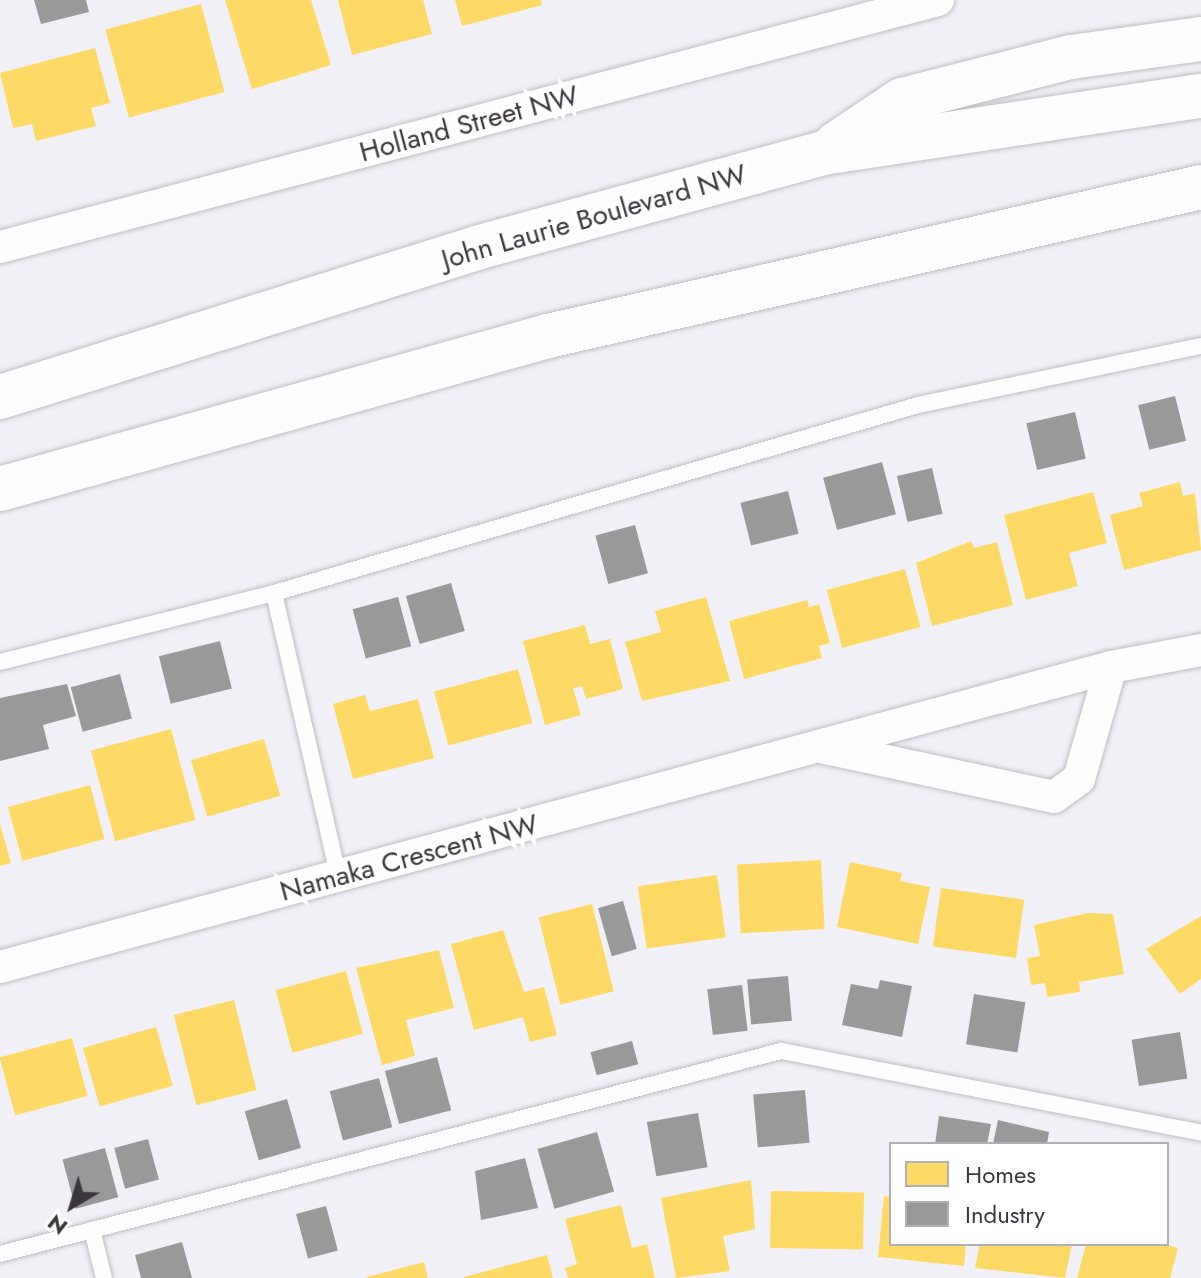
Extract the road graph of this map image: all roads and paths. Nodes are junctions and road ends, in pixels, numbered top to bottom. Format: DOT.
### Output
graph roads {
  1 [pos="938,0"];
  2 [pos="885,5"];
  3 [pos="1201,39"];
  4 [pos="1201,96"];
  5 [pos="823,153"];
  6 [pos="1200,188"];
  7 [pos="0,247"];
  8 [pos="1201,346"];
  9 [pos="0,397"];
  10 [pos="0,489"];
  11 [pos="274,593"];
  12 [pos="1201,650"];
  13 [pos="0,662"];
  14 [pos="1111,667"];
  15 [pos="816,746"];
  16 [pos="339,878"];
  17 [pos="0,967"];
  18 [pos="1201,1133"];
  19 [pos="92,1230"];
  20 [pos="0,1254"];
  21 [pos="104,1278"];
  1 -- 2 [label="street, Holland Street NW"];
  2 -- 7 [label="street, Holland Street NW"];
  3 -- 5 [label="main road"];
  4 -- 5 [label="main road, John Laurie Boulevard NW"];
  5 -- 9 [label="main road, John Laurie Boulevard NW"];
  6 -- 10 [label="main road"];
  8 -- 11 [label="lane"];
  11 -- 13 [label="lane"];
  11 -- 16 [label="lane"];
  12 -- 14 [label="street, Namaka Crescent NW"];
  14 -- 15 [label="street, Namaka Crescent NW"];
  14 -- 15 [label="street, Namaka Crescent NW"];
  15 -- 16 [label="street, Namaka Crescent NW"];
  16 -- 17 [label="street, Namaka Crescent NW"];
  18 -- 19 [label="lane"];
  19 -- 20 [label="lane"];
  19 -- 21 [label="lane"];
}
